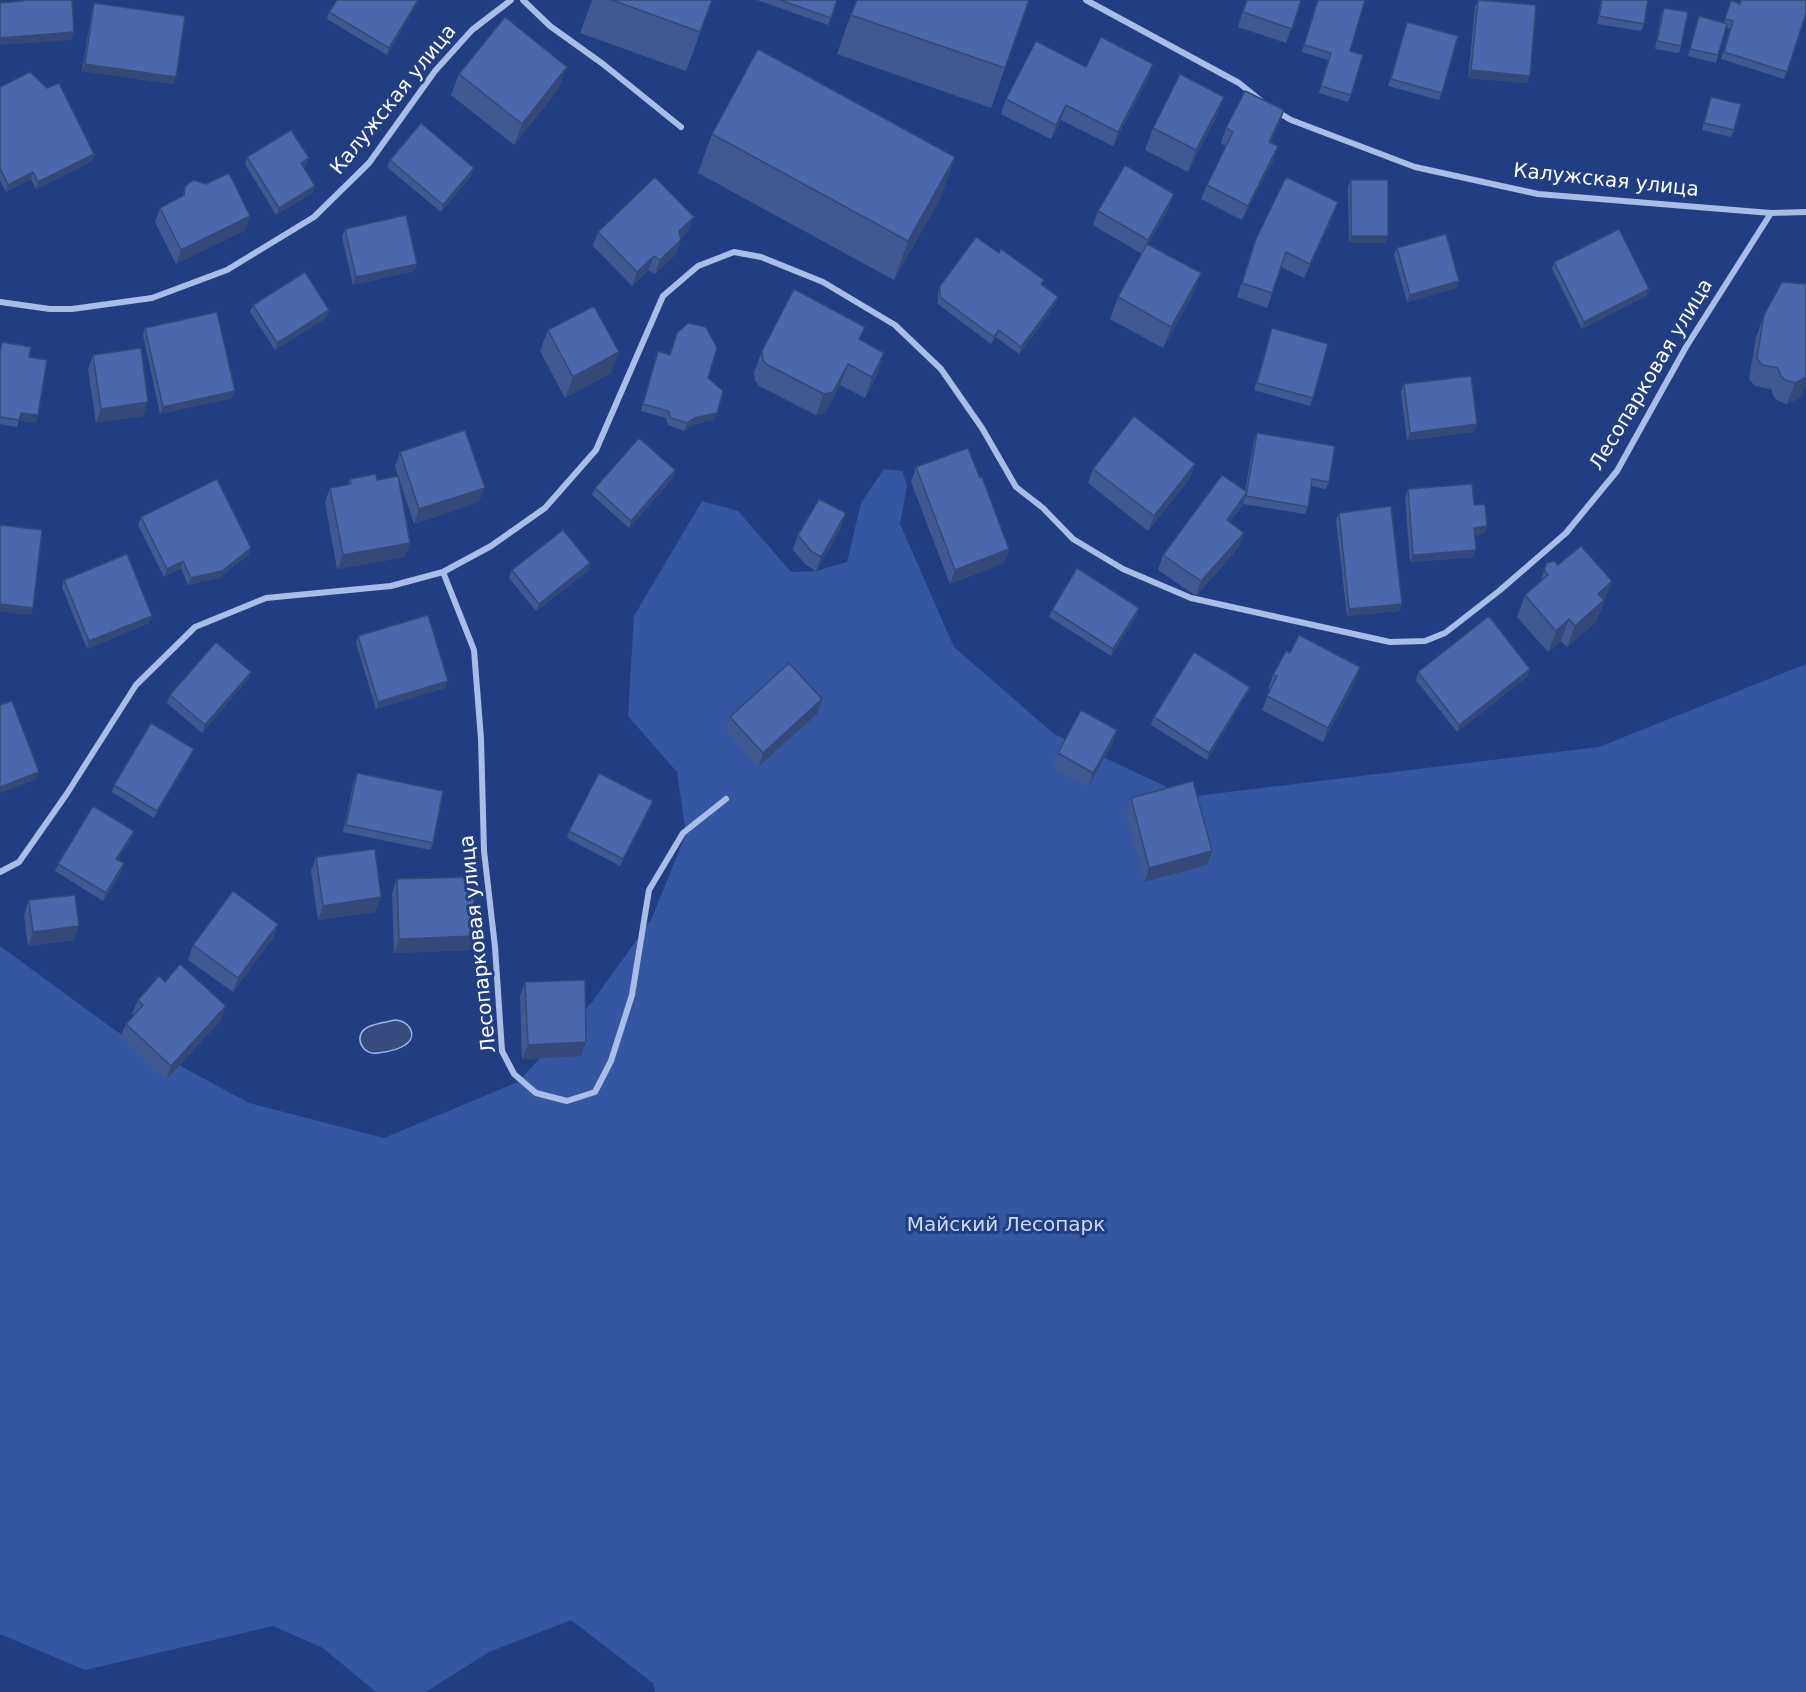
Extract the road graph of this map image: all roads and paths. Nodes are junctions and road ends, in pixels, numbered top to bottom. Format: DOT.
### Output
graph roads {
  1 [pos="511,0"];
  2 [pos="524,0"];
  3 [pos="1086,0"];
  4 [pos="1262,102"];
  5 [pos="1272,108"];
  6 [pos="681,127"];
  7 [pos="1806,212"];
  8 [pos="1771,213"];
  9 [pos="0,302"];
  10 [pos="443,572"];
  11 [pos="726,799"];
  12 [pos="0,872"];
  1 -- 9 [label="street, Калужская улица"];
  2 -- 6 [label="street"];
  3 -- 4 [label="street"];
  5 -- 8 [label="street, Калужская улица"];
  7 -- 8 [label="street, Калужская улица"];
  8 -- 10 [label="street, Лесопарковая улица"];
  10 -- 11 [label="street, Лесопарковая улица"];
  10 -- 12 [label="street, Лесопарковая улица"];
}
